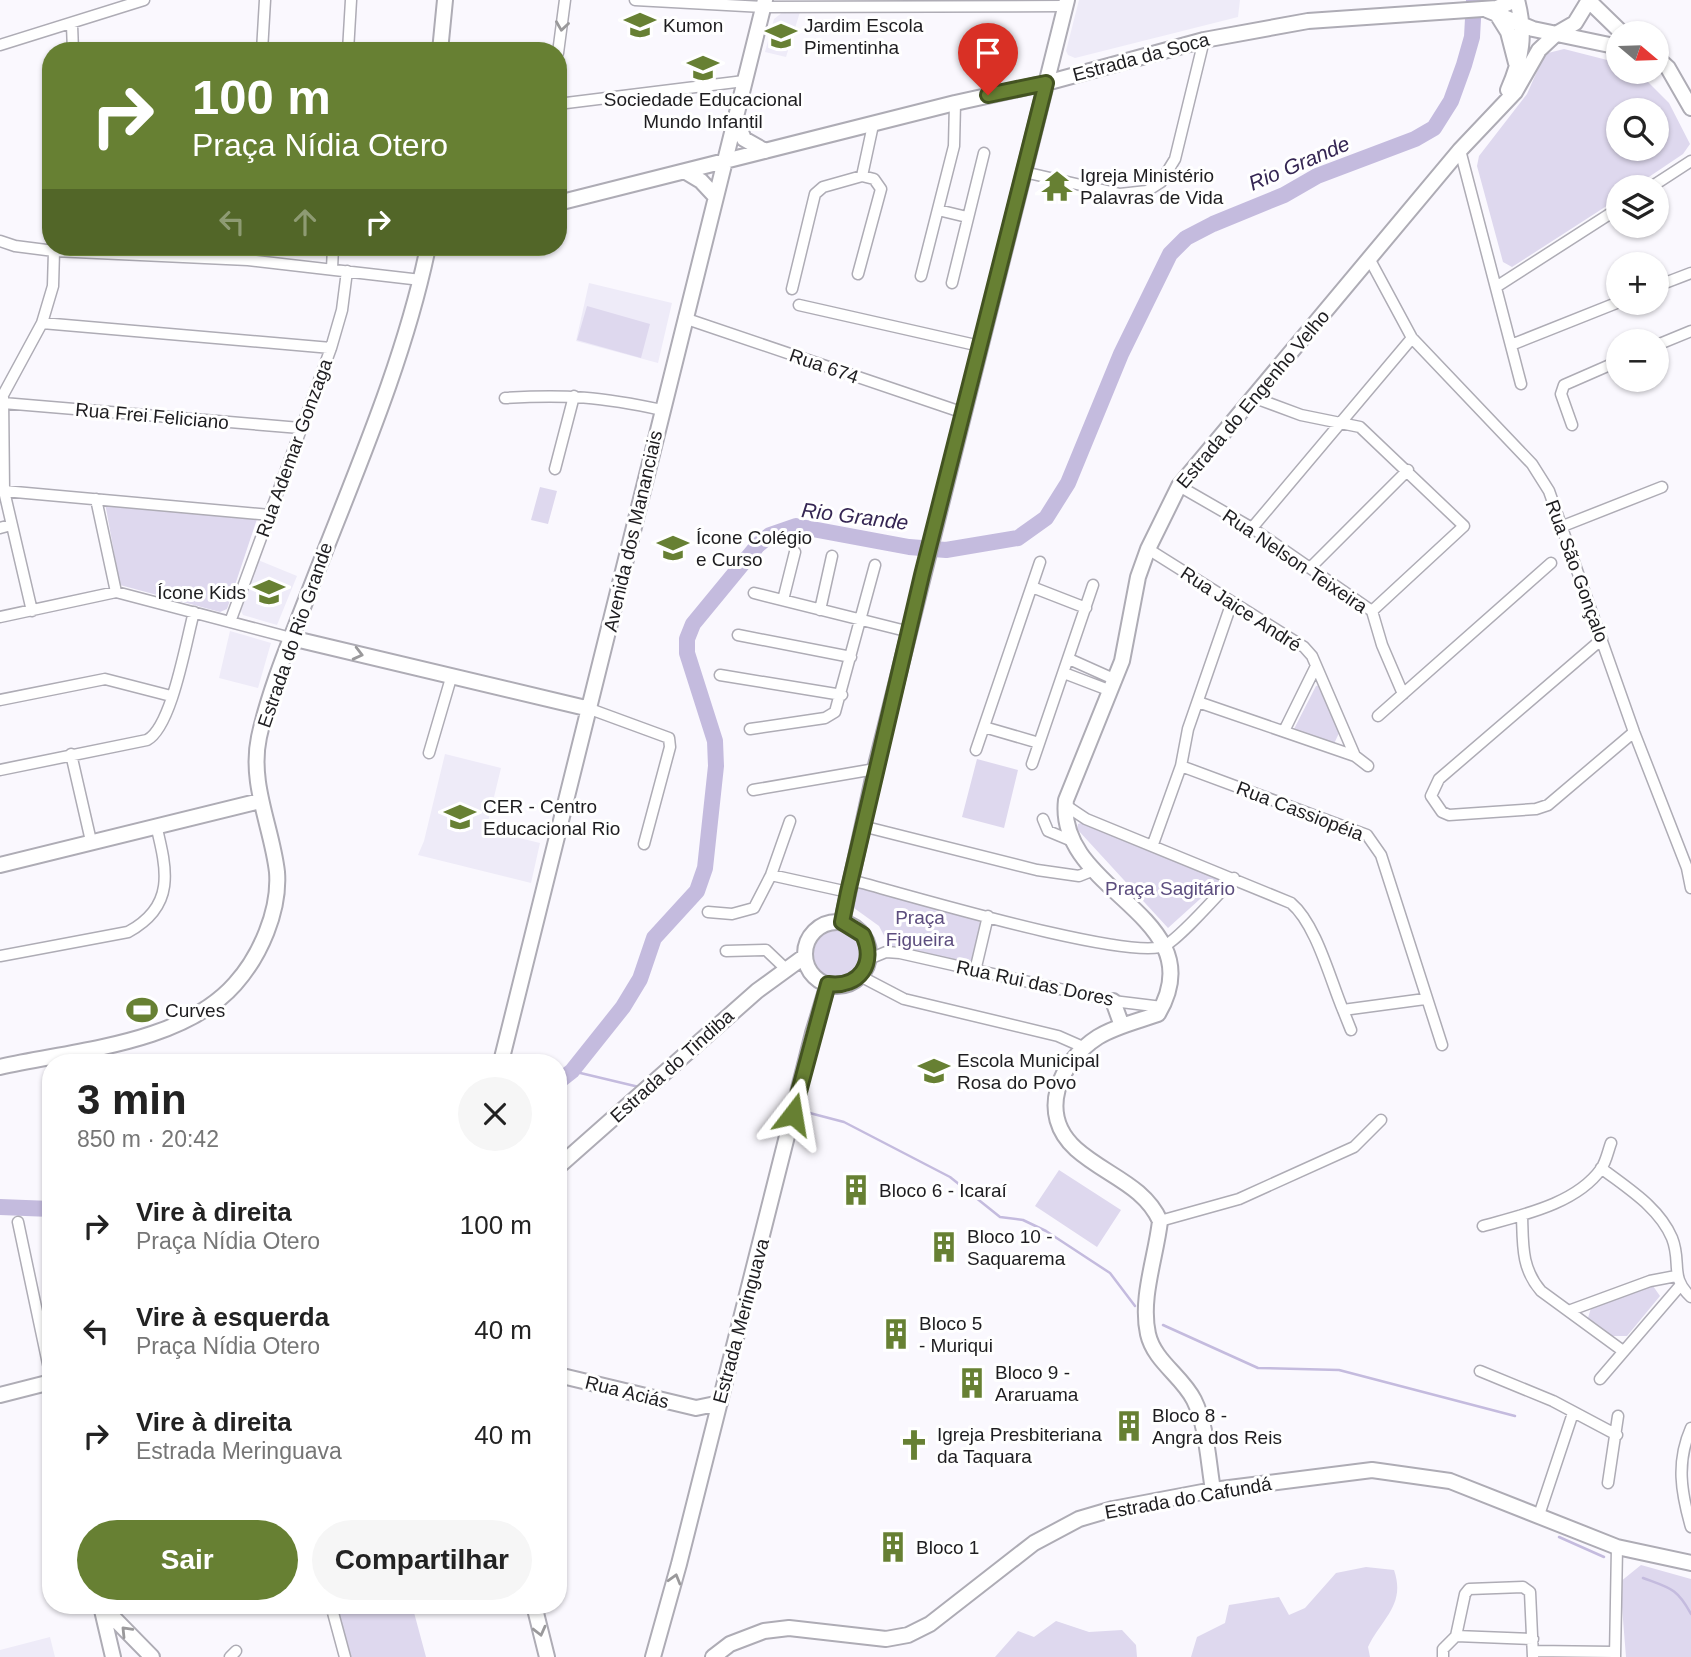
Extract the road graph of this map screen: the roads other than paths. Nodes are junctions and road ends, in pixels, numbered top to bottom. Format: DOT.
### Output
graph roads {
  1 [pos="145,0"];
  2 [pos="265,0"];
  3 [pos="351,0"];
  4 [pos="444,0"];
  5 [pos="565,0"];
  6 [pos="635,0"];
  7 [pos="1516,0"];
  8 [pos="1590,0"];
  9 [pos="875,3"];
  10 [pos="1066,3"];
  11 [pos="764,4"];
  12 [pos="1437,8"];
  13 [pos="1487,11"];
  14 [pos="1610,21"];
  15 [pos="1524,24"];
  16 [pos="72,25"];
  17 [pos="1556,34"];
  18 [pos="1204,40"];
  19 [pos="73,42"];
  20 [pos="263,42"];
  21 [pos="349,42"];
  22 [pos="441,42"];
  23 [pos="559,42"];
  24 [pos="1606,44"];
  25 [pos="0,45"];
  26 [pos="1517,67"];
  27 [pos="1670,72"];
  28 [pos="744,81"];
  29 [pos="1046,83"];
  30 [pos="1683,85"];
  31 [pos="567,103"];
  32 [pos="955,103"];
  33 [pos="1500,107"];
  34 [pos="1691,108"];
  35 [pos="735,117"];
  36 [pos="873,125"];
  37 [pos="1460,150"];
  38 [pos="765,151"];
  39 [pos="984,153"];
  40 [pos="1691,161"];
  41 [pos="724,162"];
  42 [pos="686,172"];
  43 [pos="1024,172"];
  44 [pos="1669,175"];
  45 [pos="862,176"];
  46 [pos="715,196"];
  47 [pos="567,201"];
  48 [pos="938,210"];
  49 [pos="1606,216"];
  50 [pos="967,217"];
  51 [pos="0,241"];
  52 [pos="42,249"];
  53 [pos="54,256"];
  54 [pos="186,256"];
  55 [pos="248,256"];
  56 [pos="333,256"];
  57 [pos="426,256"];
  58 [pos="248,260"];
  59 [pos="1370,260"];
  60 [pos="332,269"];
  61 [pos="347,271"];
  62 [pos="1691,273"];
  63 [pos="858,274"];
  64 [pos="921,276"];
  65 [pos="421,280"];
  66 [pos="1669,281"];
  67 [pos="952,283"];
  68 [pos="1496,287"];
  69 [pos="792,289"];
  70 [pos="799,305"];
  71 [pos="1606,307"];
  72 [pos="684,318"];
  73 [pos="42,323"];
  74 [pos="1691,331"];
  75 [pos="1412,338"];
  76 [pos="1669,340"];
  77 [pos="1511,345"];
  78 [pos="980,346"];
  79 [pos="331,348"];
  80 [pos="1606,367"];
  81 [pos="1521,384"];
  82 [pos="573,396"];
  83 [pos="505,398"];
  84 [pos="1255,398"];
  85 [pos="3,403"];
  86 [pos="662,410"];
  87 [pos="964,413"];
  88 [pos="1337,424"];
  89 [pos="1572,425"];
  90 [pos="300,428"];
  91 [pos="555,469"];
  92 [pos="1408,470"];
  93 [pos="1179,486"];
  94 [pos="1662,487"];
  95 [pos="4,492"];
  96 [pos="96,499"];
  97 [pos="270,514"];
  98 [pos="1563,526"];
  99 [pos="5,527"];
  100 [pos="1252,528"];
  101 [pos="1148,549"];
  102 [pos="795,552"];
  103 [pos="832,556"];
  104 [pos="1040,562"];
  105 [pos="1551,563"];
  106 [pos="875,565"];
  107 [pos="1311,567"];
  108 [pos="1093,585"];
  109 [pos="1032,587"];
  110 [pos="116,592"];
  111 [pos="754,593"];
  112 [pos="783,600"];
  113 [pos="1232,602"];
  114 [pos="1086,608"];
  115 [pos="820,610"];
  116 [pos="32,611"];
  117 [pos="1372,611"];
  118 [pos="194,612"];
  119 [pos="0,617"];
  120 [pos="861,620"];
  121 [pos="230,622"];
  122 [pos="910,632"];
  123 [pos="738,635"];
  124 [pos="291,638"];
  125 [pos="1602,639"];
  126 [pos="851,657"];
  127 [pos="1069,660"];
  128 [pos="1316,666"];
  129 [pos="1064,673"];
  130 [pos="720,675"];
  131 [pos="451,678"];
  132 [pos="1114,685"];
  133 [pos="1403,694"];
  134 [pos="842,695"];
  135 [pos="171,696"];
  136 [pos="0,700"];
  137 [pos="1198,702"];
  138 [pos="590,709"];
  139 [pos="1378,716"];
  140 [pos="984,727"];
  141 [pos="750,729"];
  142 [pos="1284,731"];
  143 [pos="1634,732"];
  144 [pos="1039,743"];
  145 [pos="976,750"];
  146 [pos="429,753"];
  147 [pos="71,754"];
  148 [pos="1355,756"];
  149 [pos="1032,764"];
  150 [pos="1181,766"];
  151 [pos="1368,766"];
  152 [pos="875,769"];
  153 [pos="0,770"];
  154 [pos="753,790"];
  155 [pos="260,801"];
  156 [pos="1065,805"];
  157 [pos="1043,818"];
  158 [pos="1086,818"];
  159 [pos="790,821"];
  160 [pos="1065,821"];
  161 [pos="156,825"];
  162 [pos="862,826"];
  163 [pos="91,841"];
  164 [pos="1072,841"];
  165 [pos="644,844"];
  166 [pos="1153,844"];
  167 [pos="0,865"];
  168 [pos="1094,870"];
  169 [pos="771,875"];
  170 [pos="1079,876"];
  171 [pos="1234,878"];
  172 [pos="849,886"];
  173 [pos="1110,887"];
  174 [pos="1691,888"];
  175 [pos="708,912"];
  176 [pos="988,916"];
  177 [pos="842,922"];
  178 [pos="1166,945"];
  179 [pos="726,951"];
  180 [pos="0,956"];
  181 [pos="869,959"];
  182 [pos="807,963"];
  183 [pos="788,969"];
  184 [pos="975,971"];
  185 [pos="860,976"];
  186 [pos="828,984"];
  187 [pos="1425,999"];
  188 [pos="1113,1001"];
  189 [pos="1162,1007"];
  190 [pos="1343,1010"];
  191 [pos="1122,1026"];
  192 [pos="1351,1030"];
  193 [pos="1441,1045"];
  194 [pos="1083,1048"];
  195 [pos="57,1054"];
  196 [pos="503,1054"];
  197 [pos="42,1057"];
  198 [pos="0,1067"];
  199 [pos="1381,1120"];
  200 [pos="1611,1143"];
  201 [pos="567,1159"];
  202 [pos="1601,1168"];
  203 [pos="1522,1215"];
  204 [pos="1160,1221"];
  205 [pos="18,1222"];
  206 [pos="1483,1226"];
  207 [pos="1678,1282"];
  208 [pos="1691,1297"];
  209 [pos="1570,1310"];
  210 [pos="42,1337"];
  211 [pos="1623,1351"];
  212 [pos="1480,1371"];
  213 [pos="567,1377"];
  214 [pos="1600,1379"];
  215 [pos="42,1383"];
  216 [pos="0,1395"];
  217 [pos="720,1403"];
  218 [pos="696,1408"];
  219 [pos="1573,1413"];
  220 [pos="1618,1416"];
  221 [pos="713,1427"];
  222 [pos="1691,1428"];
  223 [pos="1617,1436"];
  224 [pos="1608,1483"];
  225 [pos="1213,1490"];
  226 [pos="1539,1515"];
  227 [pos="1691,1527"];
  228 [pos="1617,1548"];
  229 [pos="1691,1563"];
  230 [pos="103,1614"];
  231 [pos="110,1614"];
  232 [pos="333,1614"];
  233 [pos="536,1614"];
  234 [pos="1456,1636"];
  235 [pos="1533,1639"];
  236 [pos="656,1653"];
  237 [pos="1533,1654"];
  238 [pos="1615,1655"];
  239 [pos="113,1657"];
  240 [pos="152,1657"];
  241 [pos="345,1657"];
  242 [pos="547,1657"];
  243 [pos="713,1657"];
  244 [pos="1443,1657"];
  1 -- 16 [label="street"];
  2 -- 20 [label="street"];
  3 -- 21 [label="street"];
  4 -- 22 [label="street"];
  5 -- 23 [label="street, one-way"];
  6 -- 11 [label="street"];
  7 -- 13 [label="street, Estrada da Soca"];
  7 -- 15 [label="street, Estrada do Engenho Velho"];
  8 -- 14 [label="street"];
  8 -- 17 [label="street, Estrada do Engenho Velho"];
  9 -- 10 [label="street"];
  9 -- 11 [label="street"];
  10 -- 29 [label="street"];
  11 -- 28 [label="street, Avenida dos Mananciais"];
  12 -- 13 [label="street, Estrada da Soca"];
  12 -- 18 [label="street, Estrada da Soca"];
  13 -- 15 [label="street, Estrada da Soca"];
  13 -- 26 [label="street"];
  15 -- 17 [label="street"];
  15 -- 26 [label="street, Estrada do Engenho Velho"];
  16 -- 19 [label="street"];
  16 -- 25 [label="street"];
  17 -- 24 [label="street"];
  17 -- 33 [label="street, Estrada do Engenho Velho"];
  18 -- 29 [label="street, Estrada da Soca"];
  18 -- 43 [label="street"];
  26 -- 33 [label="street, Estrada do Engenho Velho"];
  27 -- 30 [label="street"];
  28 -- 31 [label="street"];
  28 -- 35 [label="street, Avenida dos Mananciais"];
  29 -- 32 [label="street, Estrada da Soca"];
  29 -- 43 [label="street"];
  30 -- 34 [label="street"];
  32 -- 36 [label="street, Estrada da Soca"];
  32 -- 48 [label="street"];
  33 -- 37 [label="street, Estrada do Engenho Velho"];
  35 -- 38 [label="street"];
  35 -- 41 [label="street, Avenida dos Mananciais"];
  36 -- 38 [label="street, Estrada da Soca"];
  36 -- 45 [label="street"];
  37 -- 59 [label="street, Estrada do Engenho Velho"];
  37 -- 68 [label="street"];
  38 -- 41 [label="street, Estrada da Soca"];
  39 -- 50 [label="street"];
  40 -- 44 [label="street"];
  41 -- 42 [label="street, Estrada da Soca"];
  41 -- 46 [label="street, Avenida dos Mananciais"];
  42 -- 46 [label="street"];
  42 -- 47 [label="street, Estrada da Soca"];
  43 -- 78 [label="street"];
  45 -- 63 [label="street"];
  45 -- 69 [label="street"];
  46 -- 72 [label="street, Avenida dos Mananciais"];
  48 -- 50 [label="street"];
  48 -- 64 [label="street"];
  49 -- 68 [label="street"];
  50 -- 67 [label="street"];
  51 -- 52 [label="street"];
  53 -- 73 [label="street"];
  54 -- 58 [label="street"];
  55 -- 58 [label="street"];
  56 -- 60 [label="street"];
  57 -- 65 [label="street, Estrada do Rio Grande"];
  58 -- 60 [label="street"];
  59 -- 75 [label="street, Rua São Gonçalo"];
  59 -- 84 [label="street, Estrada do Engenho Velho"];
  60 -- 61 [label="street"];
  61 -- 65 [label="street"];
  61 -- 79 [label="street, Rua Ademar Gonzaga"];
  62 -- 66 [label="street"];
  65 -- 124 [label="street, Estrada do Rio Grande"];
  68 -- 77 [label="street"];
  70 -- 78 [label="street"];
  71 -- 77 [label="street"];
  72 -- 86 [label="street, Avenida dos Mananciais"];
  72 -- 87 [label="street, Rua 674"];
  73 -- 79 [label="street"];
  73 -- 85 [label="street"];
  74 -- 76 [label="street"];
  75 -- 88 [label="street"];
  75 -- 98 [label="street, Rua São Gonçalo"];
  77 -- 81 [label="street"];
  78 -- 87 [label="street"];
  79 -- 90 [label="street, Rua Ademar Gonzaga"];
  80 -- 89 [label="street"];
  82 -- 83 [label="street"];
  82 -- 86 [label="street"];
  82 -- 91 [label="street"];
  84 -- 88 [label="street"];
  84 -- 93 [label="street, Estrada do Engenho Velho"];
  85 -- 90 [label="street, Rua Frei Feliciano"];
  85 -- 95 [label="street"];
  86 -- 138 [label="street, Avenida dos Mananciais"];
  87 -- 122 [label="street"];
  88 -- 92 [label="street"];
  88 -- 100 [label="street"];
  90 -- 97 [label="street, Rua Ademar Gonzaga"];
  92 -- 107 [label="street"];
  92 -- 117 [label="street"];
  93 -- 100 [label="street, Rua Nelson Teixeira"];
  93 -- 101 [label="street, Estrada do Engenho Velho"];
  94 -- 98 [label="street"];
  95 -- 96 [label="street"];
  95 -- 99 [label="street"];
  96 -- 97 [label="street"];
  96 -- 110 [label="street"];
  97 -- 121 [label="street, Rua Ademar Gonzaga"];
  98 -- 125 [label="street, Rua São Gonçalo"];
  99 -- 116 [label="street"];
  100 -- 107 [label="street, Rua Nelson Teixeira"];
  101 -- 113 [label="street, Rua Jaice André"];
  101 -- 132 [label="street, Estrada do Engenho Velho"];
  102 -- 112 [label="street"];
  103 -- 115 [label="street"];
  104 -- 109 [label="street"];
  105 -- 133 [label="street"];
  106 -- 120 [label="street"];
  107 -- 117 [label="street, Rua Nelson Teixeira"];
  108 -- 114 [label="street"];
  109 -- 114 [label="street"];
  109 -- 140 [label="street"];
  110 -- 116 [label="street"];
  110 -- 118 [label="street"];
  111 -- 112 [label="street"];
  112 -- 115 [label="street"];
  113 -- 128 [label="street, Rua Jaice André"];
  113 -- 137 [label="street"];
  114 -- 127 [label="street"];
  115 -- 120 [label="street"];
  116 -- 119 [label="street"];
  117 -- 133 [label="street, Rua Nelson Teixeira"];
  118 -- 121 [label="street"];
  118 -- 135 [label="street"];
  120 -- 122 [label="street"];
  120 -- 126 [label="street"];
  121 -- 124 [label="street"];
  122 -- 152 [label="street"];
  123 -- 126 [label="street"];
  124 -- 131 [label="street, one-way"];
  124 -- 155 [label="street, Estrada do Rio Grande"];
  125 -- 143 [label="street, Rua São Gonçalo"];
  125 -- 143 [label="street"];
  126 -- 134 [label="street"];
  127 -- 129 [label="street"];
  127 -- 132 [label="street"];
  128 -- 142 [label="street"];
  128 -- 148 [label="street, Rua Jaice André"];
  129 -- 132 [label="street"];
  129 -- 144 [label="street"];
  130 -- 134 [label="street"];
  131 -- 138 [label="street"];
  131 -- 146 [label="street"];
  132 -- 156 [label="street, Estrada do Engenho Velho"];
  133 -- 139 [label="street"];
  134 -- 141 [label="street"];
  135 -- 136 [label="street"];
  135 -- 147 [label="street"];
  137 -- 142 [label="street"];
  137 -- 150 [label="street"];
  138 -- 165 [label="street"];
  138 -- 196 [label="street, Avenida dos Mananciais"];
  140 -- 144 [label="street"];
  140 -- 145 [label="street"];
  142 -- 148 [label="street"];
  143 -- 174 [label="street, Rua São Gonçalo"];
  144 -- 149 [label="street"];
  147 -- 153 [label="street"];
  147 -- 163 [label="street"];
  148 -- 151 [label="street"];
  150 -- 166 [label="street"];
  150 -- 187 [label="street, Rua Cassiopéia"];
  152 -- 154 [label="street"];
  152 -- 162 [label="street"];
  155 -- 161 [label="street"];
  155 -- 195 [label="street, Estrada do Rio Grande"];
  156 -- 158 [label="street"];
  156 -- 160 [label="street, Estrada do Engenho Velho"];
  157 -- 164 [label="street"];
  158 -- 160 [label="street"];
  158 -- 166 [label="street"];
  159 -- 169 [label="street"];
  160 -- 164 [label="street, Estrada do Engenho Velho"];
  161 -- 163 [label="street"];
  161 -- 180 [label="street"];
  162 -- 170 [label="street"];
  162 -- 172 [label="street"];
  163 -- 167 [label="street"];
  164 -- 168 [label="street, Estrada do Engenho Velho"];
  166 -- 171 [label="street"];
  168 -- 170 [label="street"];
  168 -- 173 [label="street, Estrada do Engenho Velho"];
  169 -- 172 [label="street"];
  169 -- 175 [label="street"];
  170 -- 173 [label="street"];
  171 -- 178 [label="street"];
  171 -- 190 [label="street"];
  172 -- 176 [label="street"];
  172 -- 177 [label="street"];
  173 -- 178 [label="street, Estrada do Engenho Velho"];
  176 -- 178 [label="street"];
  176 -- 184 [label="street"];
  177 -- 181 [label="street"];
  177 -- 182 [label="street"];
  178 -- 189 [label="street"];
  179 -- 183 [label="street"];
  181 -- 184 [label="street, Rua Rui das Dores"];
  181 -- 185 [label="street"];
  182 -- 183 [label="street, Estrada do Tindiba"];
  182 -- 186 [label="street"];
  183 -- 201 [label="street, Estrada do Tindiba"];
  184 -- 188 [label="street, Rua Rui das Dores"];
  185 -- 186 [label="street"];
  185 -- 194 [label="street"];
  186 -- 217 [label="street, Estrada Meringuava"];
  187 -- 190 [label="street"];
  187 -- 193 [label="street, Rua Cassiopéia"];
  188 -- 189 [label="street, Rua Rui das Dores"];
  188 -- 191 [label="street"];
  189 -- 191 [label="street"];
  190 -- 192 [label="street"];
  191 -- 194 [label="street"];
  194 -- 204 [label="street"];
  197 -- 198 [label="street, Estrada do Rio Grande"];
  199 -- 204 [label="street"];
  200 -- 202 [label="street"];
  202 -- 203 [label="street"];
  202 -- 207 [label="street"];
  203 -- 206 [label="street"];
  203 -- 209 [label="street"];
  204 -- 225 [label="street"];
  205 -- 210 [label="street"];
  207 -- 208 [label="street"];
  207 -- 209 [label="street"];
  207 -- 211 [label="street"];
  209 -- 211 [label="street"];
  211 -- 214 [label="street"];
  212 -- 219 [label="street"];
  213 -- 218 [label="street, Rua Aciás"];
  215 -- 216 [label="street"];
  217 -- 218 [label="street, Rua Aciás"];
  217 -- 221 [label="street, Estrada Meringuava"];
  218 -- 221 [label="street, Rua Aciás"];
  219 -- 223 [label="street"];
  219 -- 226 [label="street"];
  220 -- 223 [label="street"];
  236 -- 221 [label="street, Estrada Meringuava, one-way"];
  222 -- 227 [label="street"];
  223 -- 224 [label="street"];
  225 -- 226 [label="street, Estrada do Cafundá"];
  225 -- 243 [label="street, Estrada do Cafundá"];
  226 -- 228 [label="street, Estrada do Cafundá"];
  228 -- 229 [label="street, Estrada do Cafundá"];
  228 -- 238 [label="street"];
  230 -- 239 [label="street"];
  240 -- 231 [label="street, one-way"];
  232 -- 241 [label="street"];
  233 -- 242 [label="street, one-way"];
  234 -- 235 [label="street"];
  234 -- 235 [label="street"];
  234 -- 244 [label="street"];
  235 -- 237 [label="street"];
  237 -- 238 [label="street"];
}
